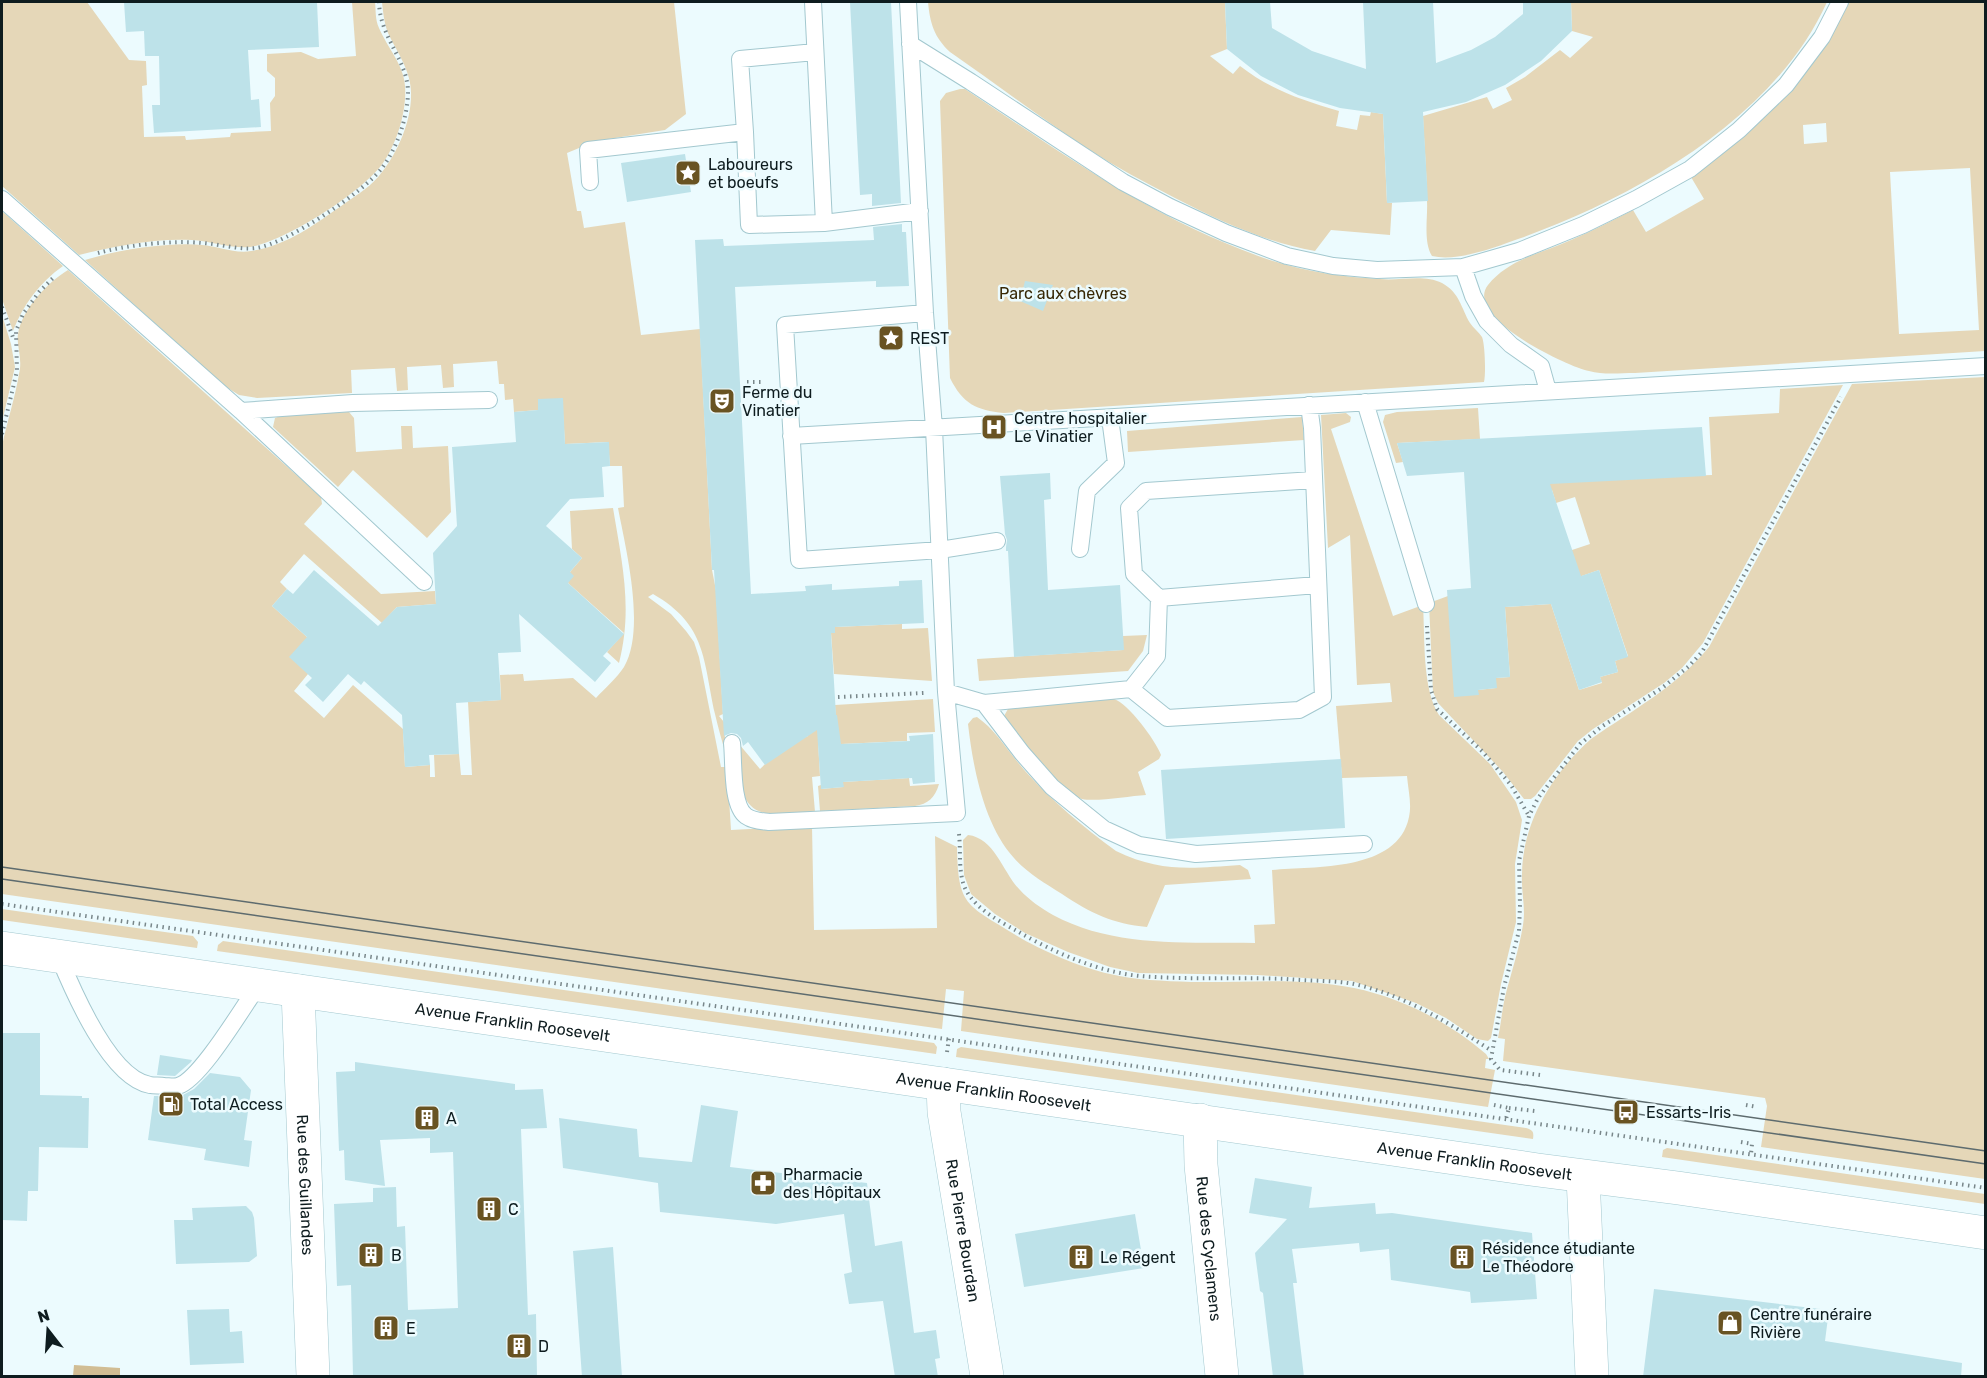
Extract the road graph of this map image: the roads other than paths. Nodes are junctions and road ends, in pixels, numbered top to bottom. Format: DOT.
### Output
graph roads {
  1 [pos="813,2"];
  2 [pos="908,2"];
  3 [pos="1840,2"];
  4 [pos="910,44"];
  5 [pos="815,52"];
  6 [pos="745,132"];
  7 [pos="590,182"];
  8 [pos="2,199"];
  9 [pos="920,211"];
  10 [pos="824,223"];
  11 [pos="1463,267"];
  12 [pos="925,313"];
  13 [pos="1986,366"];
  14 [pos="1548,391"];
  15 [pos="489,400"];
  16 [pos="1365,402"];
  17 [pos="1309,405"];
  18 [pos="241,411"];
  19 [pos="1110,418"];
  20 [pos="934,428"];
  21 [pos="790,436"];
  22 [pos="1314,480"];
  23 [pos="997,541"];
  24 [pos="1080,549"];
  25 [pos="940,550"];
  26 [pos="424,582"];
  27 [pos="1317,585"];
  28 [pos="1159,598"];
  29 [pos="1426,604"];
  30 [pos="1131,689"];
  31 [pos="946,692"];
  32 [pos="984,703"];
  33 [pos="732,743"];
  34 [pos="1364,844"];
  35 [pos="2,948"];
  36 [pos="59,957"];
  37 [pos="258,986"];
  38 [pos="298,991"];
  39 [pos="943,1084"];
  40 [pos="1200,1120"];
  41 [pos="1583,1177"];
  42 [pos="1986,1233"];
  43 [pos="313,1377"];
  44 [pos="987,1377"];
  45 [pos="1222,1377"];
  46 [pos="1592,1377"];
  1 -- 5 [label="lane"];
  2 -- 4 [label="lane"];
  3 -- 11 [label="lane"];
  4 -- 9 [label="lane"];
  4 -- 11 [label="lane"];
  5 -- 6 [label="lane"];
  5 -- 10 [label="lane"];
  6 -- 7 [label="lane"];
  6 -- 10 [label="lane"];
  8 -- 18 [label="lane"];
  9 -- 10 [label="lane"];
  9 -- 12 [label="lane"];
  11 -- 14 [label="lane"];
  12 -- 20 [label="lane"];
  12 -- 21 [label="lane"];
  13 -- 14 [label="lane"];
  14 -- 16 [label="lane"];
  15 -- 18 [label="lane"];
  16 -- 17 [label="lane"];
  16 -- 29 [label="lane"];
  17 -- 19 [label="lane"];
  17 -- 22 [label="lane"];
  18 -- 26 [label="lane"];
  19 -- 20 [label="lane"];
  19 -- 24 [label="lane"];
  20 -- 21 [label="lane"];
  20 -- 25 [label="lane"];
  21 -- 25 [label="lane"];
  22 -- 27 [label="lane"];
  22 -- 28 [label="lane"];
  23 -- 25 [label="lane"];
  25 -- 31 [label="lane"];
  27 -- 28 [label="lane"];
  27 -- 30 [label="lane"];
  28 -- 30 [label="lane"];
  30 -- 32 [label="lane"];
  31 -- 32 [label="lane"];
  31 -- 33 [label="lane"];
  32 -- 34 [label="lane"];
  35 -- 36 [label="main road, Avenue Franklin Roosevelt"];
  36 -- 37 [label="main road, Avenue Franklin Roosevelt"];
  36 -- 37 [label="lane"];
  37 -- 38 [label="main road, Avenue Franklin Roosevelt"];
  38 -- 39 [label="main road, Avenue Franklin Roosevelt"];
  38 -- 43 [label="main road, Rue des Guillandes"];
  39 -- 40 [label="main road, Avenue Franklin Roosevelt"];
  39 -- 44 [label="main road, Rue Pierre Bourdan"];
  40 -- 41 [label="main road, Avenue Franklin Roosevelt"];
  40 -- 45 [label="main road, Rue des Cyclamens"];
  41 -- 42 [label="main road, Avenue Franklin Roosevelt"];
  41 -- 46 [label="main road"];
}
